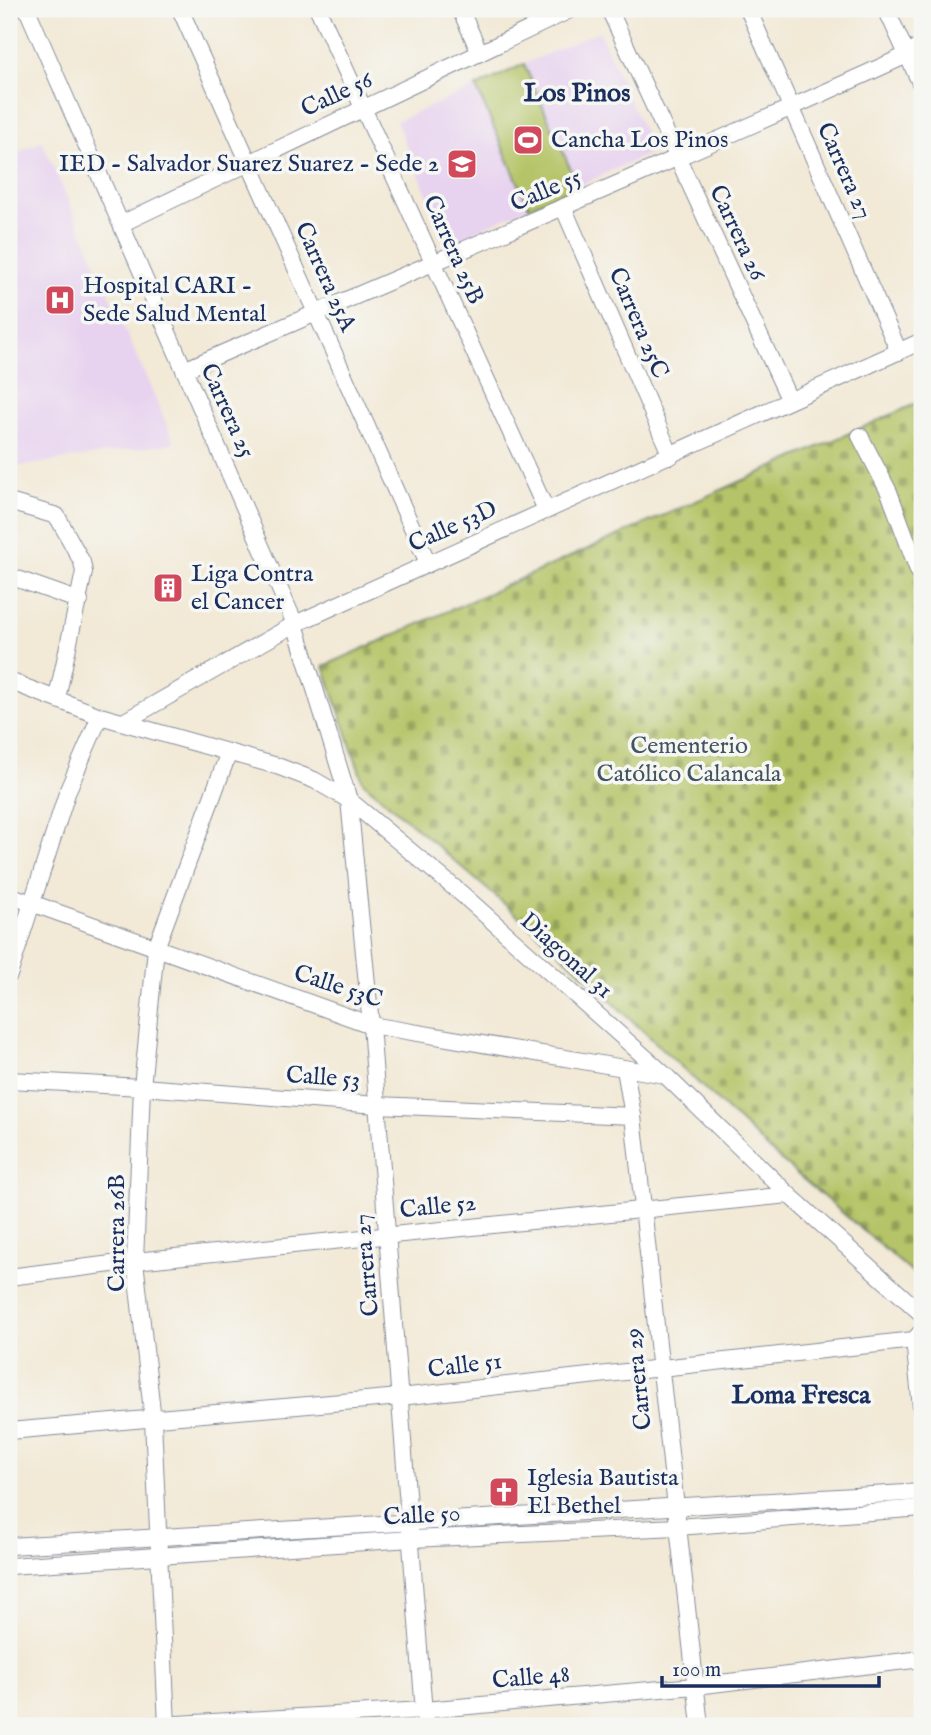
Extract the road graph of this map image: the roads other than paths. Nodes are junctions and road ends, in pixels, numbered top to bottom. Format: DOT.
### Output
graph roads {
  1 [pos="27,9"];
  2 [pos="180,9"];
  3 [pos="318,9"];
  4 [pos="460,9"];
  5 [pos="572,9"];
  6 [pos="608,9"];
  7 [pos="748,9"];
  8 [pos="886,9"];
  9 [pos="922,45"];
  10 [pos="480,53"];
  11 [pos="907,55"];
  12 [pos="922,87"];
  13 [pos="363,108"];
  14 [pos="792,108"];
  15 [pos="677,158"];
  16 [pos="248,163"];
  17 [pos="564,209"];
  18 [pos="121,224"];
  19 [pos="433,262"];
  20 [pos="316,313"];
  21 [pos="922,341"];
  22 [pos="899,352"];
  23 [pos="184,370"];
  24 [pos="789,399"];
  25 [pos="860,436"];
  26 [pos="671,456"];
  27 [pos="9,502"];
  28 [pos="546,510"];
  29 [pos="428,563"];
  30 [pos="9,576"];
  31 [pos="922,581"];
  32 [pos="79,601"];
  33 [pos="295,624"];
  34 [pos="9,681"];
  35 [pos="57,698"];
  36 [pos="100,716"];
  37 [pos="125,721"];
  38 [pos="229,752"];
  39 [pos="349,800"];
  40 [pos="9,895"];
  41 [pos="30,903"];
  42 [pos="156,948"];
  43 [pos="9,975"];
  44 [pos="371,1025"];
  45 [pos="625,1069"];
  46 [pos="665,1075"];
  47 [pos="9,1080"];
  48 [pos="142,1087"];
  49 [pos="377,1105"];
  50 [pos="633,1116"];
  51 [pos="789,1195"];
  52 [pos="644,1210"];
  53 [pos="387,1235"];
  54 [pos="135,1261"];
  55 [pos="9,1277"];
  56 [pos="922,1314"];
  57 [pos="918,1336"];
  58 [pos="661,1366"];
  59 [pos="400,1396"];
  60 [pos="922,1417"];
  61 [pos="153,1420"];
  62 [pos="9,1431"];
  63 [pos="922,1492"];
  64 [pos="676,1506"];
  65 [pos="922,1508"];
  66 [pos="410,1521"];
  67 [pos="678,1527"];
  68 [pos="160,1535"];
  69 [pos="411,1539"];
  70 [pos="9,1546"];
  71 [pos="160,1558"];
  72 [pos="9,1566"];
  73 [pos="922,1659"];
  74 [pos="695,1686"];
  75 [pos="424,1718"];
  76 [pos="143,1726"];
  77 [pos="167,1726"];
  78 [pos="700,1726"];
  1 -- 18 [label="street, Carrera 25"];
  2 -- 16 [label="street, Carrera 25A"];
  3 -- 13 [label="street, Carrera 25B"];
  4 -- 10 [label="street"];
  5 -- 10 [label="street, Calle 56"];
  6 -- 15 [label="street, Carrera 26"];
  7 -- 14 [label="street, Carrera 27"];
  8 -- 11 [label="street"];
  9 -- 11 [label="street, Calle 55"];
  10 -- 13 [label="street, Calle 56"];
  11 -- 12 [label="street"];
  11 -- 14 [label="street, Calle 55"];
  13 -- 16 [label="street, Calle 56"];
  13 -- 19 [label="street, Carrera 25B"];
  14 -- 15 [label="street, Calle 55"];
  14 -- 22 [label="street, Carrera 27"];
  15 -- 17 [label="street, Calle 55"];
  15 -- 24 [label="street, Carrera 26"];
  16 -- 18 [label="street, Calle 56"];
  16 -- 20 [label="street, Carrera 25A"];
  17 -- 19 [label="street, Calle 55"];
  17 -- 26 [label="street, Carrera 25C"];
  18 -- 23 [label="street, Carrera 25"];
  19 -- 20 [label="street, Calle 55"];
  19 -- 28 [label="street, Carrera 25B"];
  20 -- 23 [label="street, Calle 55"];
  20 -- 29 [label="street, Carrera 25A"];
  21 -- 22 [label="street, Calle 53D"];
  22 -- 24 [label="street, Calle 53D"];
  23 -- 33 [label="street, Carrera 25"];
  24 -- 26 [label="street, Calle 53D"];
  25 -- 31 [label="street"];
  26 -- 28 [label="street, Calle 53D"];
  27 -- 32 [label="street"];
  28 -- 29 [label="street, Calle 53D"];
  29 -- 33 [label="street, Calle 53D"];
  30 -- 32 [label="street"];
  32 -- 35 [label="street"];
  33 -- 37 [label="street, Calle 53D"];
  33 -- 39 [label="street, Carrera 25"];
  34 -- 35 [label="street"];
  35 -- 36 [label="street"];
  36 -- 37 [label="street"];
  36 -- 41 [label="street"];
  37 -- 38 [label="street, Diagonal 31"];
  38 -- 39 [label="street, Diagonal 31"];
  38 -- 42 [label="street, Carrera 26B"];
  39 -- 44 [label="street, Carrera 27"];
  39 -- 46 [label="street, Diagonal 31"];
  40 -- 41 [label="street, Calle 53C"];
  41 -- 42 [label="street, Calle 53C"];
  41 -- 43 [label="street"];
  42 -- 44 [label="street, Calle 53C"];
  42 -- 48 [label="street, Carrera 26B"];
  44 -- 45 [label="street, Calle 53C"];
  44 -- 49 [label="street, Carrera 27"];
  45 -- 46 [label="street, Calle 53C"];
  45 -- 50 [label="street, Carrera 29"];
  46 -- 51 [label="street, Diagonal 31"];
  47 -- 48 [label="street, Calle 53"];
  48 -- 49 [label="street, Calle 53"];
  48 -- 54 [label="street, Carrera 26B"];
  49 -- 50 [label="street, Calle 53"];
  49 -- 53 [label="street, Carrera 27"];
  50 -- 52 [label="street, Carrera 29"];
  51 -- 52 [label="street, Calle 52"];
  51 -- 56 [label="street, Diagonal 31"];
  52 -- 53 [label="street, Calle 52"];
  52 -- 58 [label="street, Carrera 29"];
  53 -- 54 [label="street, Calle 52"];
  53 -- 59 [label="street, Carrera 27"];
  54 -- 55 [label="street, Calle 52"];
  54 -- 61 [label="street, Carrera 26B"];
  57 -- 58 [label="street, Calle 51"];
  57 -- 60 [label="street"];
  58 -- 59 [label="street, Calle 51"];
  58 -- 64 [label="street, Carrera 29"];
  59 -- 61 [label="street, Calle 51"];
  59 -- 66 [label="street, Carrera 27"];
  61 -- 62 [label="street, Calle 51"];
  61 -- 68 [label="street, Carrera 26B"];
  63 -- 64 [label="street, Calle 50"];
  64 -- 66 [label="street, Calle 50"];
  64 -- 67 [label="street, Carrera 29"];
  65 -- 67 [label="street, Calle 50"];
  66 -- 68 [label="street, Calle 50"];
  66 -- 69 [label="street, Carrera 27"];
  67 -- 69 [label="street, Calle 50"];
  67 -- 74 [label="street, Carrera 29"];
  68 -- 70 [label="street, Calle 50"];
  68 -- 71 [label="street, Carrera 26B"];
  69 -- 71 [label="street, Calle 50"];
  69 -- 75 [label="street, Carrera 27"];
  71 -- 72 [label="street, Calle 50"];
  71 -- 77 [label="street, Carrera 26B"];
  73 -- 74 [label="street, Calle 48"];
  74 -- 75 [label="street, Calle 48"];
  74 -- 78 [label="street, Carrera 29"];
  75 -- 77 [label="street, Calle 48"];
  76 -- 77 [label="street, Calle 48"];
}
